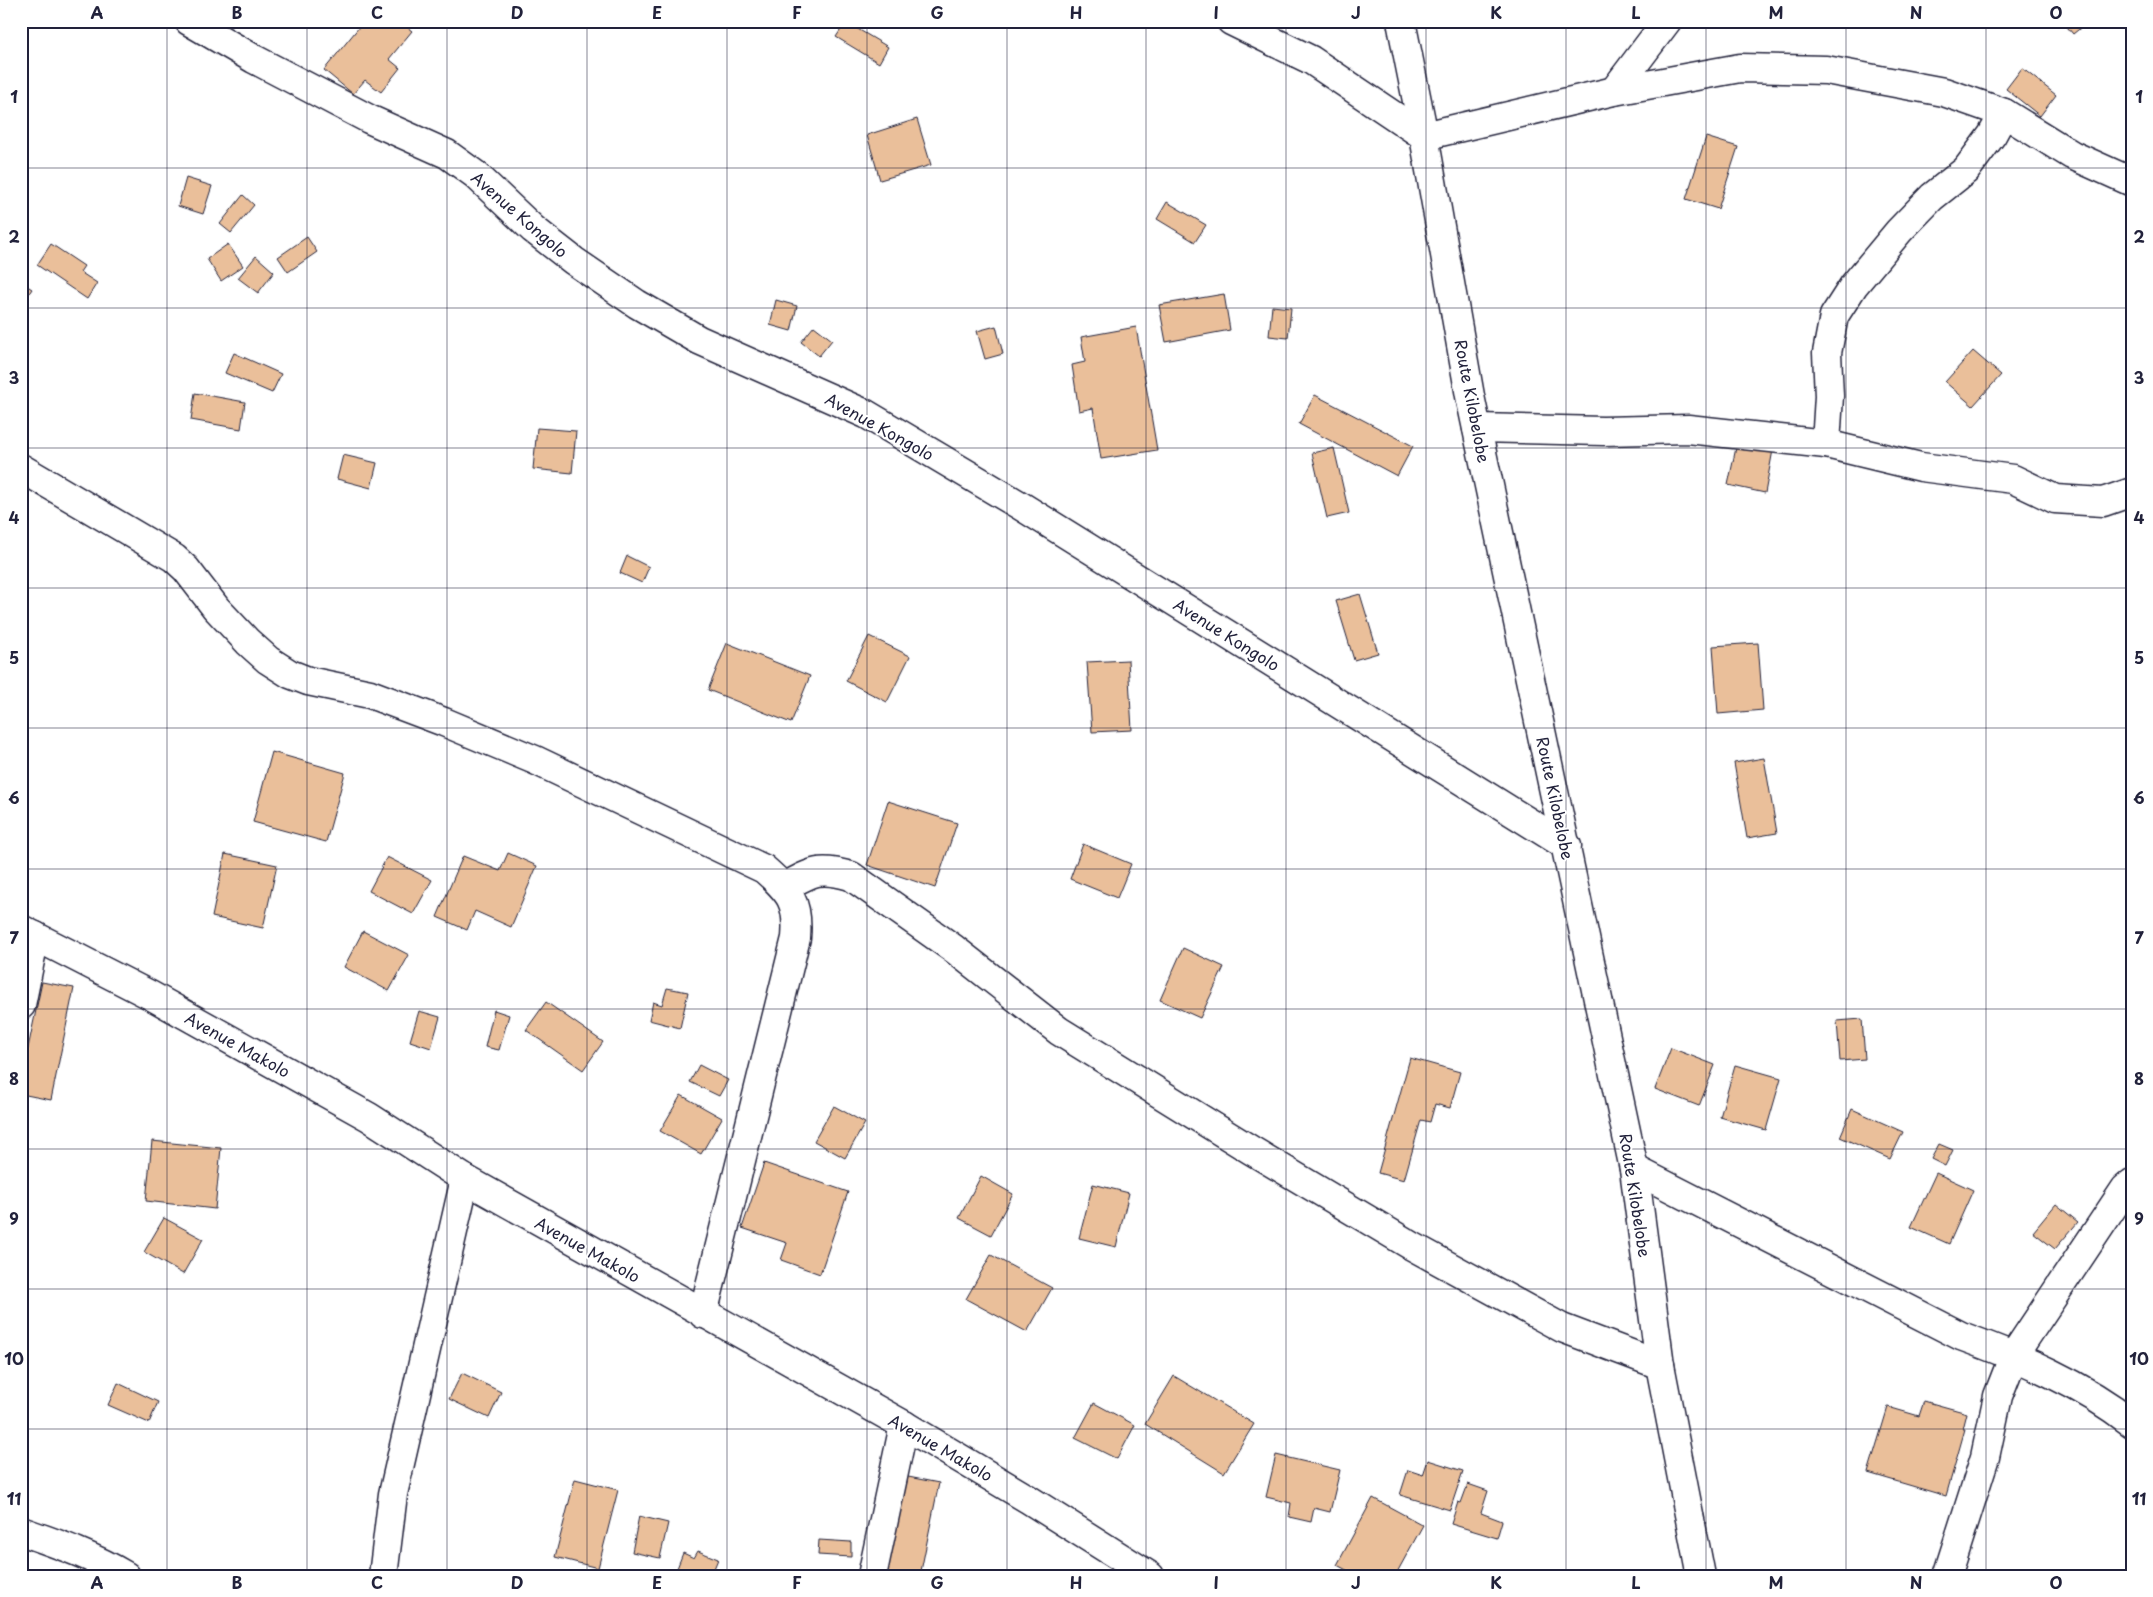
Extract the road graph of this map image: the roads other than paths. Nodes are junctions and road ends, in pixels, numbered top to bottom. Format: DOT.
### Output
graph roads {
  1 [pos="188,21"];
  2 [pos="1231,21"];
  3 [pos="1402,21"];
  4 [pos="1667,21"];
  5 [pos="1614,90"];
  6 [pos="2004,113"];
  7 [pos="1424,136"];
  8 [pos="2132,182"];
  9 [pos="1477,428"];
  10 [pos="1826,444"];
  11 [pos="21,468"];
  12 [pos="2132,492"];
  13 [pos="1567,846"];
  14 [pos="785,887"];
  15 [pos="28,932"];
  16 [pos="21,1005"];
  17 [pos="1634,1169"];
  18 [pos="465,1179"];
  19 [pos="2132,1183"];
  20 [pos="703,1314"];
  21 [pos="2014,1355"];
  22 [pos="1660,1365"];
  23 [pos="2132,1423"];
  24 [pos="904,1425"];
  25 [pos="21,1531"];
  26 [pos="83,1565"];
  27 [pos="126,1576"];
  28 [pos="383,1576"];
  29 [pos="872,1576"];
  30 [pos="1150,1576"];
  31 [pos="1701,1576"];
  32 [pos="1946,1576"];
  1 -- 13 [label="street, Avenue Kongolo"];
  2 -- 7 [label="street"];
  3 -- 7 [label="street, Route Kilobelobe"];
  4 -- 5 [label="street"];
  5 -- 6 [label="street"];
  5 -- 7 [label="street"];
  6 -- 8 [label="street"];
  6 -- 10 [label="street"];
  7 -- 9 [label="street, Route Kilobelobe"];
  9 -- 10 [label="street"];
  9 -- 13 [label="street, Route Kilobelobe"];
  10 -- 12 [label="street"];
  11 -- 14 [label="street"];
  13 -- 17 [label="street, Route Kilobelobe"];
  14 -- 20 [label="street"];
  14 -- 22 [label="street"];
  15 -- 16 [label="street"];
  15 -- 18 [label="street, Avenue Makolo"];
  17 -- 21 [label="street"];
  17 -- 22 [label="street, Route Kilobelobe"];
  18 -- 20 [label="street, Avenue Makolo"];
  18 -- 28 [label="street"];
  19 -- 21 [label="street"];
  20 -- 24 [label="street, Avenue Makolo"];
  21 -- 23 [label="street"];
  21 -- 32 [label="street"];
  22 -- 31 [label="street, Route Kilobelobe"];
  24 -- 29 [label="street"];
  24 -- 30 [label="street, Avenue Makolo"];
  25 -- 26 [label="street"];
  26 -- 27 [label="street"];
}
